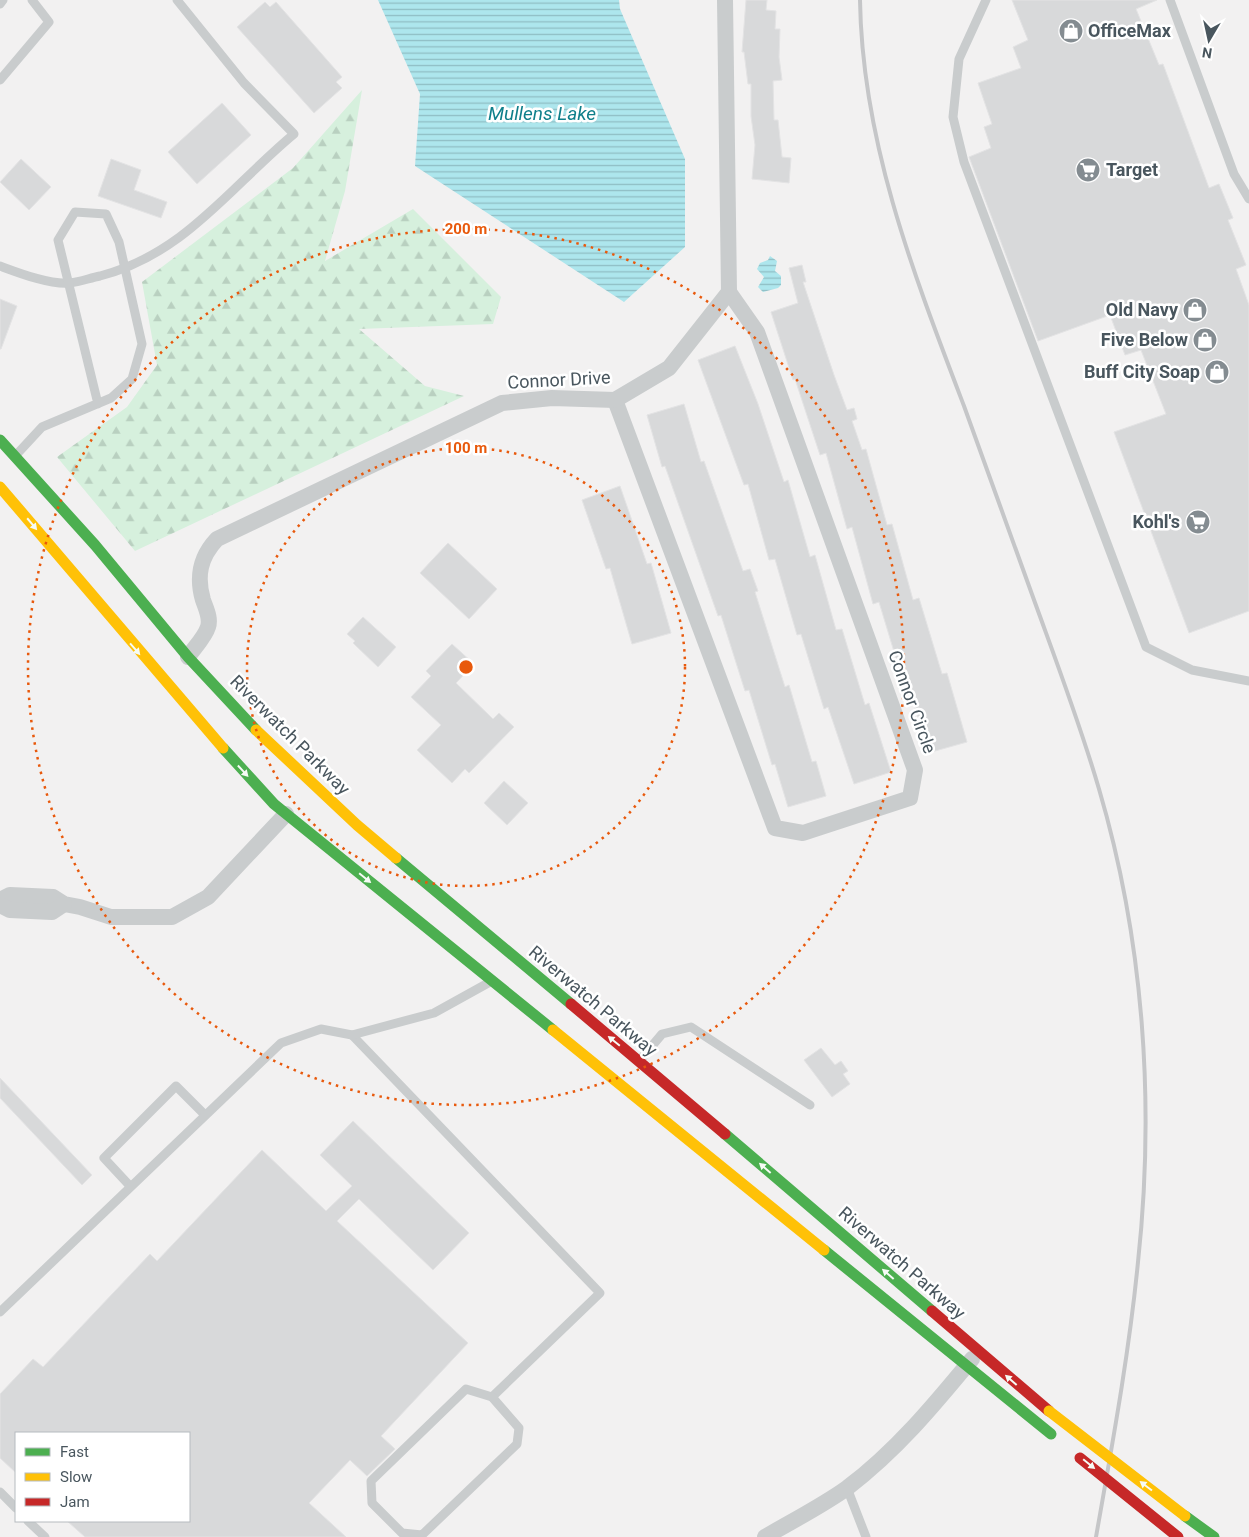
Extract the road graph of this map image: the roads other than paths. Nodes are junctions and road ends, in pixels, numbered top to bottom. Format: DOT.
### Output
graph roads {
  1 [pos="3,0"];
  2 [pos="32,0"];
  3 [pos="177,0"];
  4 [pos="725,0"];
  5 [pos="986,0"];
  6 [pos="1170,0"];
  7 [pos="0,4"];
  8 [pos="0,80"];
  9 [pos="1249,199"];
  10 [pos="0,266"];
  11 [pos="125,269"];
  12 [pos="69,283"];
  13 [pos="729,292"];
  14 [pos="615,400"];
  15 [pos="98,404"];
  16 [pos="0,440"];
  17 [pos="14,456"];
  18 [pos="0,487"];
  19 [pos="188,657"];
  20 [pos="1249,681"];
  21 [pos="286,814"];
  22 [pos="0,900"];
  23 [pos="64,904"];
  24 [pos="0,905"];
  25 [pos="492,981"];
  26 [pos="352,1036"];
  27 [pos="639,1061"];
  28 [pos="810,1105"];
  29 [pos="205,1115"];
  30 [pos="130,1186"];
  31 [pos="0,1312"];
  32 [pos="978,1351"];
  33 [pos="966,1366"];
  34 [pos="492,1397"];
  35 [pos="1054,1437"];
  36 [pos="1073,1452"];
  37 [pos="847,1488"];
  38 [pos="0,1492"];
  39 [pos="15,1507"];
  40 [pos="29,1522"];
  41 [pos="402,1535"];
  42 [pos="44,1537"];
  43 [pos="766,1537"];
  44 [pos="866,1537"];
  45 [pos="1178,1537"];
  46 [pos="1214,1537"];
  1 -- 7 [label="lane"];
  2 -- 8 [label="lane"];
  3 -- 11 [label="lane"];
  4 -- 13 [label="street"];
  5 -- 20 [label="lane"];
  6 -- 9 [label="lane"];
  10 -- 12 [label="lane"];
  11 -- 12 [label="lane"];
  11 -- 12 [label="lane"];
  11 -- 15 [label="lane"];
  12 -- 15 [label="lane"];
  13 -- 14 [label="street, Connor Drive"];
  13 -- 14 [label="street, Connor Circle"];
  14 -- 19 [label="street, Connor Drive"];
  15 -- 17 [label="lane"];
  16 -- 17 [label="main road, Riverwatch Parkway"];
  17 -- 19 [label="main road, Riverwatch Parkway"];
  18 -- 21 [label="main road, Riverwatch Parkway, one-way"];
  27 -- 19 [label="main road, Riverwatch Parkway, one-way"];
  21 -- 23 [label="street"];
  21 -- 25 [label="main road, Riverwatch Parkway, one-way"];
  22 -- 23 [label="street"];
  23 -- 24 [label="street"];
  25 -- 26 [label="lane"];
  25 -- 33 [label="main road, Riverwatch Parkway"];
  26 -- 29 [label="lane"];
  26 -- 34 [label="lane"];
  27 -- 28 [label="lane"];
  32 -- 27 [label="main road, Riverwatch Parkway, one-way"];
  29 -- 30 [label="lane"];
  29 -- 30 [label="lane"];
  30 -- 31 [label="lane"];
  32 -- 33 [label="street"];
  46 -- 32 [label="main road, Riverwatch Parkway, one-way, bridge"];
  33 -- 35 [label="main road, Riverwatch Parkway"];
  33 -- 37 [label="street"];
  34 -- 41 [label="lane"];
  34 -- 41 [label="lane"];
  36 -- 45 [label="main road, one-way, bridge"];
  37 -- 43 [label="street"];
  37 -- 44 [label="lane"];
  38 -- 39 [label="lane"];
  40 -- 42 [label="lane"];
}
